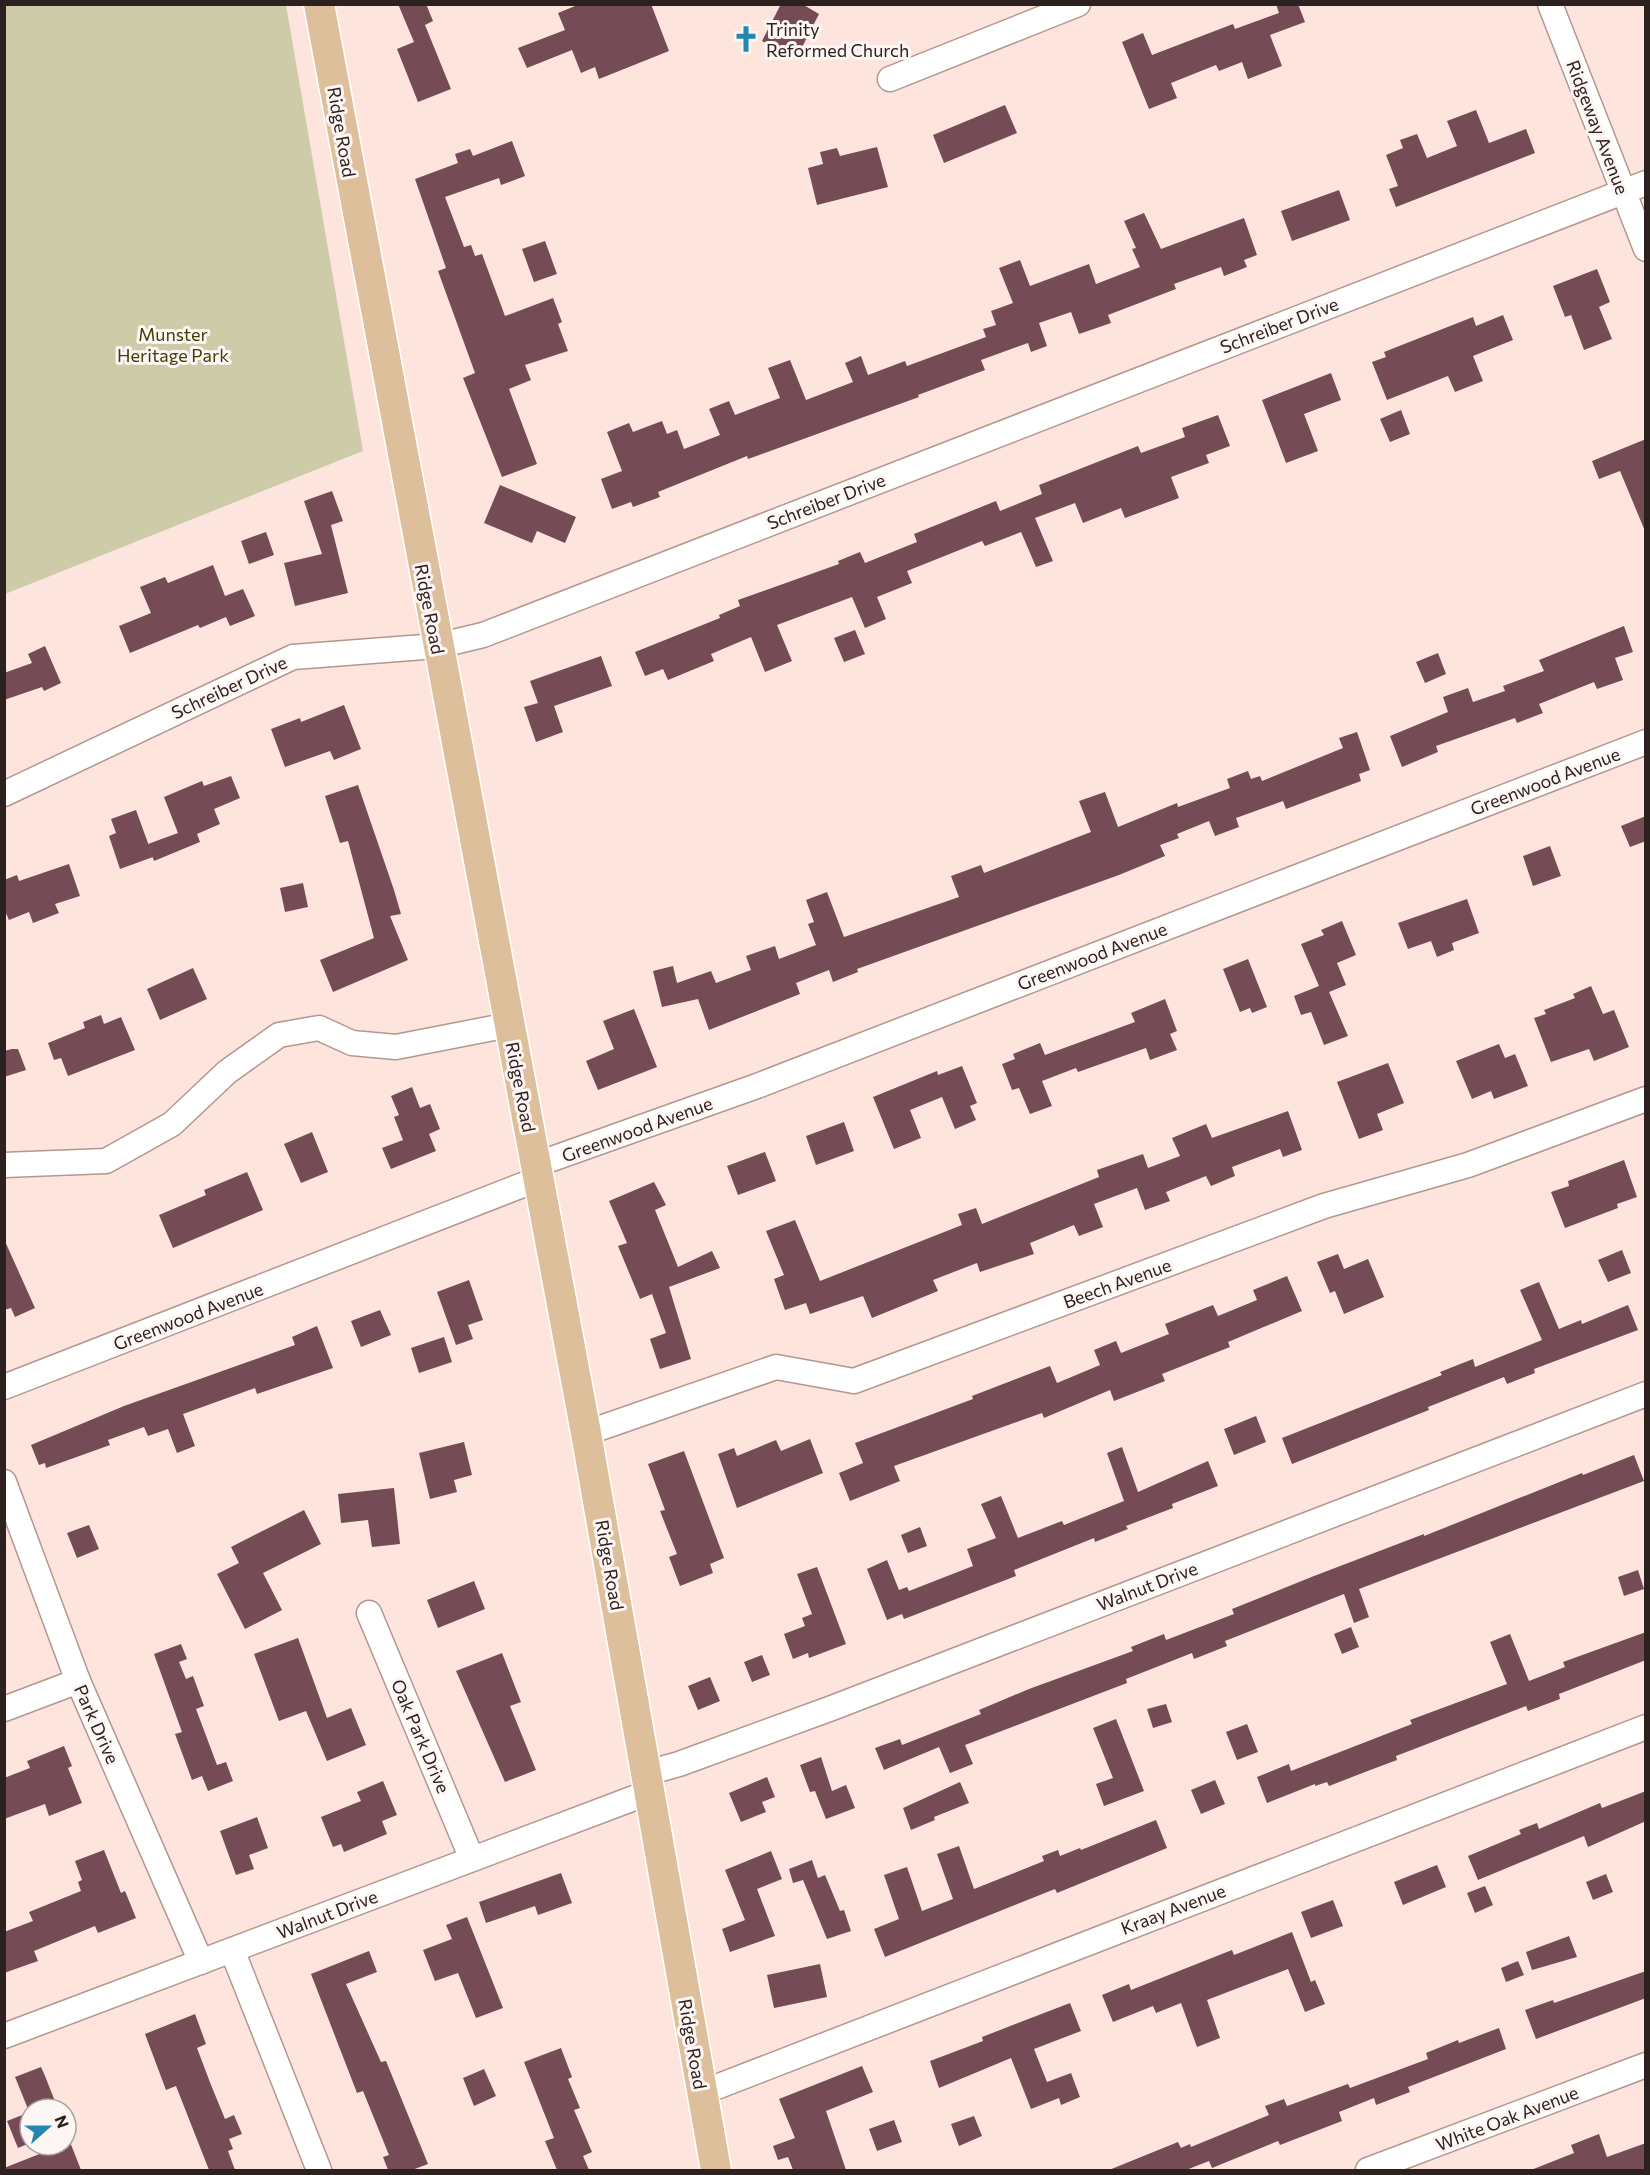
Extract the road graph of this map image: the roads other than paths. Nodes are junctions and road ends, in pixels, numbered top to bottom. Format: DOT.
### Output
graph roads {
  1 [pos="318,4"];
  2 [pos="1078,4"];
  3 [pos="1550,4"];
  4 [pos="890,79"];
  5 [pos="1646,183"];
  6 [pos="1623,192"];
  7 [pos="1646,249"];
  8 [pos="437,646"];
  9 [pos="1646,742"];
  10 [pos="4,795"];
  11 [pos="509,1025"];
  12 [pos="1646,1099"];
  13 [pos="4,1165"];
  14 [pos="537,1172"];
  15 [pos="4,1387"];
  16 [pos="1646,1394"];
  17 [pos="586,1433"];
  18 [pos="4,1482"];
  19 [pos="369,1612"];
  20 [pos="78,1681"];
  21 [pos="4,1709"];
  22 [pos="1646,1727"];
  23 [pos="648,1783"];
  24 [pos="472,1859"];
  25 [pos="232,1950"];
  26 [pos="201,1962"];
  27 [pos="4,2036"];
  28 [pos="1646,2065"];
  29 [pos="701,2093"];
  30 [pos="319,2170"];
  31 [pos="716,2170"];
  32 [pos="1368,2170"];
  1 -- 8 [label="main road, Ridge Road"];
  2 -- 4 [label="street"];
  3 -- 6 [label="street, Ridgeway Avenue"];
  5 -- 6 [label="street, Schreiber Drive"];
  6 -- 7 [label="street, Ridgeway Avenue"];
  6 -- 8 [label="street, Schreiber Drive"];
  8 -- 10 [label="street, Schreiber Drive"];
  8 -- 11 [label="main road, Ridge Road"];
  9 -- 14 [label="street, Greenwood Avenue"];
  11 -- 13 [label="street"];
  11 -- 14 [label="main road, Ridge Road"];
  12 -- 17 [label="street, Beech Avenue"];
  14 -- 15 [label="street, Greenwood Avenue"];
  14 -- 17 [label="main road, Ridge Road"];
  16 -- 23 [label="street, Walnut Drive"];
  17 -- 23 [label="main road, Ridge Road"];
  18 -- 20 [label="street, Park Drive"];
  19 -- 24 [label="street, Oak Park Drive"];
  20 -- 21 [label="street"];
  20 -- 26 [label="street, Park Drive"];
  22 -- 29 [label="street, Kraay Avenue"];
  23 -- 24 [label="street, Walnut Drive"];
  23 -- 29 [label="main road, Ridge Road"];
  24 -- 25 [label="street, Walnut Drive"];
  25 -- 26 [label="street, Walnut Drive"];
  25 -- 30 [label="street"];
  26 -- 27 [label="street, Walnut Drive"];
  28 -- 32 [label="street, White Oak Avenue"];
  29 -- 31 [label="main road, Ridge Road"];
}
